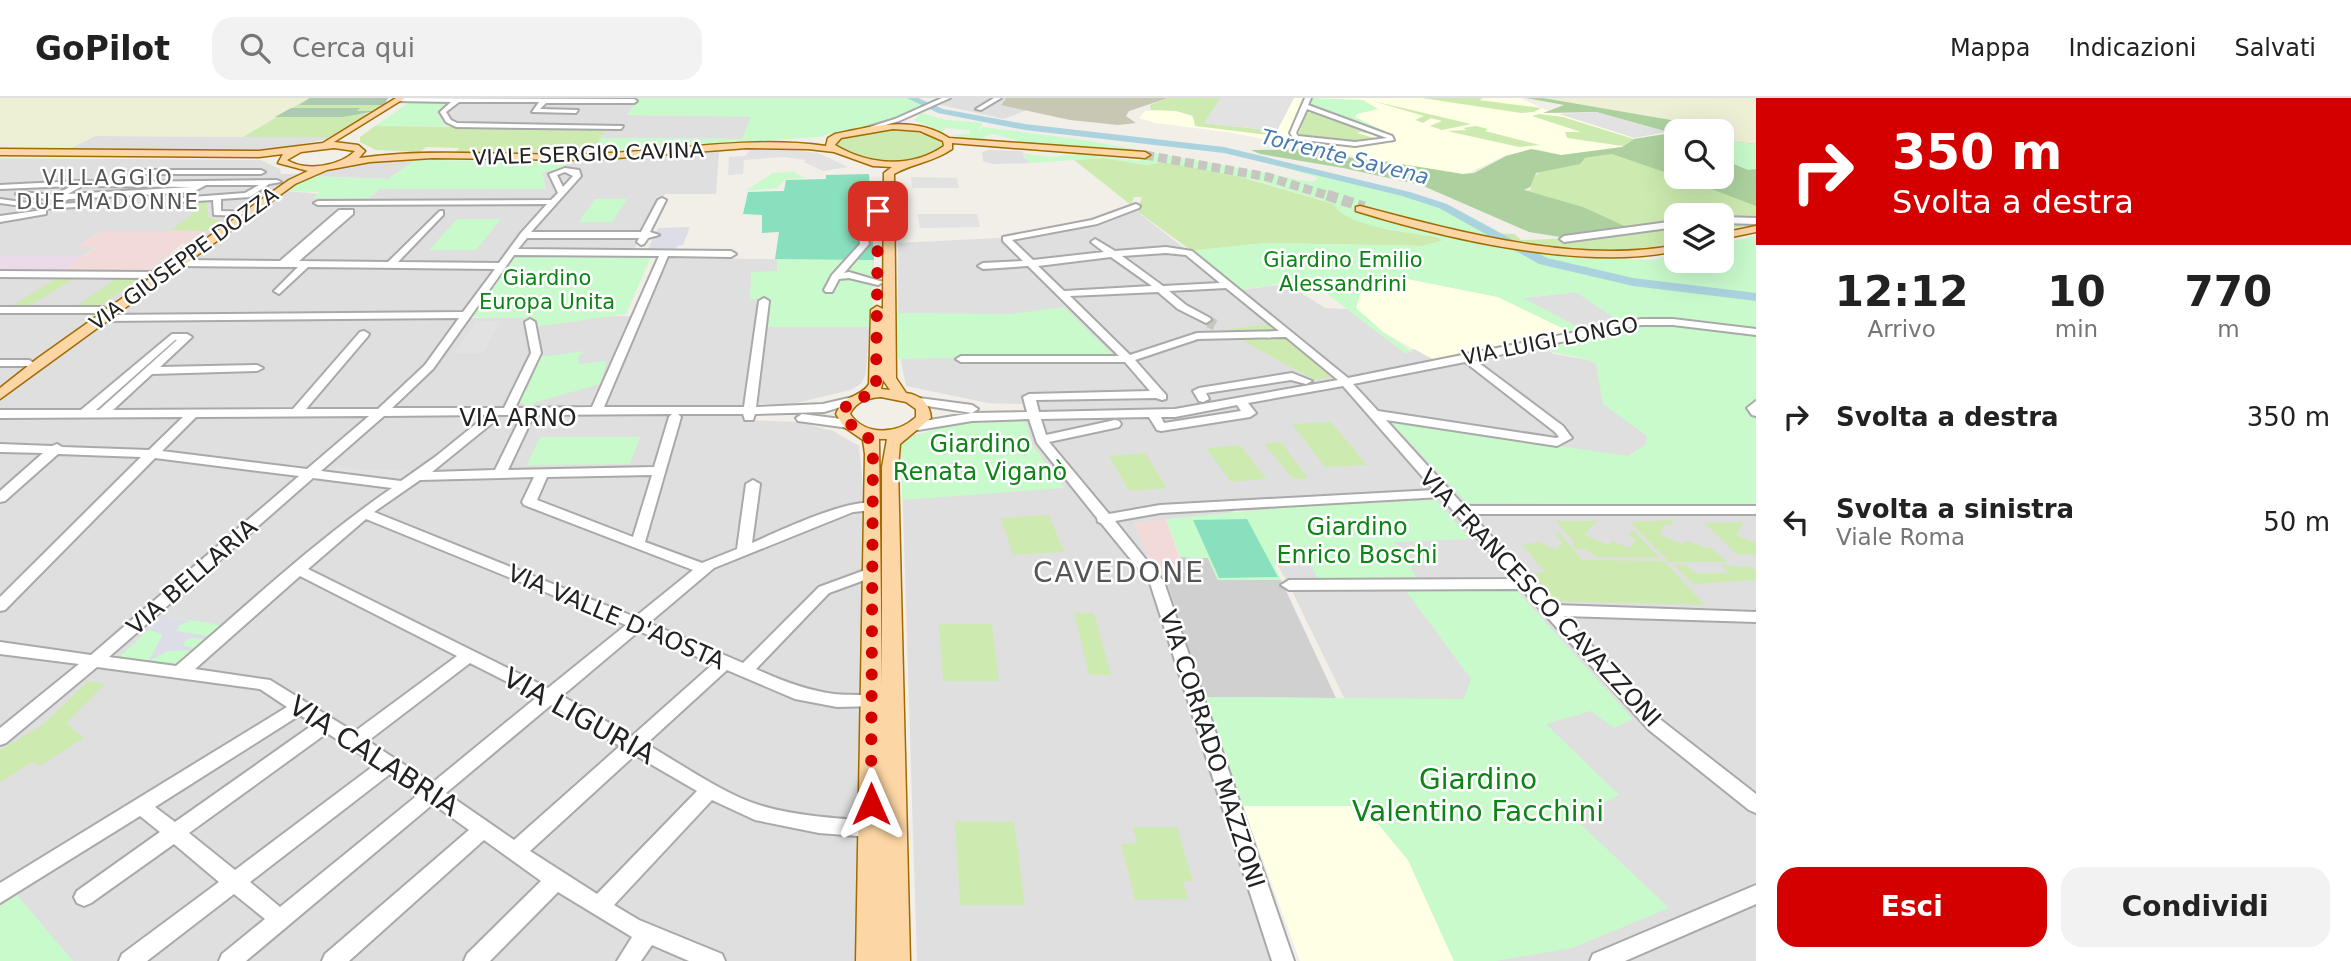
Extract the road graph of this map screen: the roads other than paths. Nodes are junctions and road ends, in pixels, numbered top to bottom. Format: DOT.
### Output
graph roads {
  1 [pos="947,98"];
  2 [pos="998,98"];
  3 [pos="404,99"];
  4 [pos="458,100"];
  5 [pos="545,100"];
  6 [pos="630,103"];
  7 [pos="1305,105"];
  8 [pos="576,111"];
  9 [pos="983,111"];
  10 [pos="917,112"];
  11 [pos="621,127"];
  12 [pos="866,129"];
  13 [pos="923,130"];
  14 [pos="838,136"];
  15 [pos="947,145"];
  16 [pos="305,148"];
  17 [pos="357,148"];
  18 [pos="836,150"];
  19 [pos="0,154"];
  20 [pos="1144,156"];
  21 [pos="862,160"];
  22 [pos="906,163"];
  23 [pos="284,164"];
  24 [pos="334,164"];
  25 [pos="270,167"];
  26 [pos="261,172"];
  27 [pos="120,183"];
  28 [pos="207,183"];
  29 [pos="271,183"];
  30 [pos="242,184"];
  31 [pos="0,187"];
  32 [pos="193,190"];
  33 [pos="561,192"];
  34 [pos="20,194"];
  35 [pos="218,197"];
  36 [pos="662,200"];
  37 [pos="0,201"];
  38 [pos="54,202"];
  39 [pos="553,202"];
  40 [pos="318,203"];
  41 [pos="85,205"];
  42 [pos="1136,206"];
  43 [pos="1362,208"];
  44 [pos="883,211"];
  45 [pos="440,213"];
  46 [pos="232,214"];
  47 [pos="248,214"];
  48 [pos="23,215"];
  49 [pos="0,219"];
  50 [pos="1734,220"];
  51 [pos="1756,221"];
  52 [pos="0,225"];
  53 [pos="1664,226"];
  54 [pos="1756,229"];
  55 [pos="861,230"];
  56 [pos="1734,234"];
  57 [pos="524,235"];
  58 [pos="644,235"];
  59 [pos="655,235"];
  60 [pos="1564,239"];
  61 [pos="1095,242"];
  62 [pos="1664,250"];
  63 [pos="512,252"];
  64 [pos="636,253"];
  65 [pos="664,254"];
  66 [pos="731,254"];
  67 [pos="1113,254"];
  68 [pos="1029,262"];
  69 [pos="178,263"];
  70 [pos="286,264"];
  71 [pos="306,264"];
  72 [pos="390,265"];
  73 [pos="502,266"];
  74 [pos="983,266"];
  75 [pos="0,274"];
  76 [pos="152,275"];
  77 [pos="835,277"];
  78 [pos="878,282"];
  79 [pos="1228,285"];
  80 [pos="1156,288"];
  81 [pos="829,290"];
  82 [pos="278,291"];
  83 [pos="1061,294"];
  84 [pos="764,301"];
  85 [pos="0,310"];
  86 [pos="102,314"];
  87 [pos="467,315"];
  88 [pos="530,322"];
  89 [pos="1756,332"];
  90 [pos="364,334"];
  91 [pos="1290,334"];
  92 [pos="1236,337"];
  93 [pos="1466,358"];
  94 [pos="961,359"];
  95 [pos="1128,359"];
  96 [pos="0,363"];
  97 [pos="30,365"];
  98 [pos="257,368"];
  99 [pos="149,371"];
  100 [pos="1341,379"];
  101 [pos="0,384"];
  102 [pos="871,394"];
  103 [pos="900,394"];
  104 [pos="1159,394"];
  105 [pos="0,395"];
  106 [pos="853,400"];
  107 [pos="1239,401"];
  108 [pos="919,402"];
  109 [pos="1756,405"];
  110 [pos="1172,409"];
  111 [pos="597,410"];
  112 [pos="508,411"];
  113 [pos="1756,412"];
  114 [pos="296,413"];
  115 [pos="1032,413"];
  116 [pos="0,414"];
  117 [pos="84,414"];
  118 [pos="101,414"];
  119 [pos="749,414"];
  120 [pos="1153,414"];
  121 [pos="1372,414"];
  122 [pos="377,416"];
  123 [pos="189,417"];
  124 [pos="492,417"];
  125 [pos="527,417"];
  126 [pos="675,417"];
  127 [pos="0,420"];
  128 [pos="1115,424"];
  129 [pos="857,428"];
  130 [pos="911,429"];
  131 [pos="1041,440"];
  132 [pos="0,448"];
  133 [pos="57,448"];
  134 [pos="153,454"];
  135 [pos="315,471"];
  136 [pos="659,471"];
  137 [pos="543,473"];
  138 [pos="500,474"];
  139 [pos="417,476"];
  140 [pos="753,484"];
  141 [pos="403,485"];
  142 [pos="1444,494"];
  143 [pos="0,498"];
  144 [pos="873,506"];
  145 [pos="1458,510"];
  146 [pos="1756,510"];
  147 [pos="364,513"];
  148 [pos="1103,519"];
  149 [pos="636,542"];
  150 [pos="744,550"];
  151 [pos="298,569"];
  152 [pos="704,569"];
  153 [pos="873,572"];
  154 [pos="1524,584"];
  155 [pos="1289,585"];
  156 [pos="0,606"];
  157 [pos="1548,610"];
  158 [pos="1756,617"];
  159 [pos="637,624"];
  160 [pos="0,648"];
  161 [pos="470,655"];
  162 [pos="95,660"];
  163 [pos="724,663"];
  164 [pos="180,672"];
  165 [pos="744,672"];
  166 [pos="550,696"];
  167 [pos="872,702"];
  168 [pos="300,706"];
  169 [pos="327,724"];
  170 [pos="0,738"];
  171 [pos="355,741"];
  172 [pos="635,747"];
  173 [pos="390,764"];
  174 [pos="710,790"];
  175 [pos="433,794"];
  176 [pos="1756,805"];
  177 [pos="141,806"];
  178 [pos="483,829"];
  179 [pos="871,829"];
  180 [pos="172,833"];
  181 [pos="516,851"];
  182 [pos="556,880"];
  183 [pos="234,882"];
  184 [pos="0,894"];
  185 [pos="1756,894"];
  186 [pos="84,897"];
  187 [pos="599,906"];
  188 [pos="280,919"];
  189 [pos="648,933"];
  190 [pos="131,961"];
  191 [pos="230,961"];
  192 [pos="333,961"];
  193 [pos="475,961"];
  194 [pos="628,961"];
  195 [pos="713,961"];
  196 [pos="870,961"];
  197 [pos="896,961"];
  198 [pos="1283,961"];
  199 [pos="1601,961"];
  1 -- 10 [label="street"];
  2 -- 9 [label="street"];
  3 -- 4 [label="street"];
  3 -- 16 [label="main road"];
  3 -- 17 [label="main road"];
  4 -- 5 [label="street"];
  4 -- 11 [label="street"];
  5 -- 6 [label="street"];
  5 -- 8 [label="street"];
  7 -- 7 [label="street"];
  10 -- 12 [label="street"];
  10 -- 13 [label="street"];
  12 -- 13 [label="main road, VIALE SERGIO CAVINA"];
  12 -- 14 [label="main road, VIALE SERGIO CAVINA"];
  13 -- 15 [label="main road, VIALE SERGIO CAVINA"];
  14 -- 17 [label="main road, VIALE SERGIO CAVINA"];
  14 -- 18 [label="main road"];
  15 -- 20 [label="main road"];
  15 -- 22 [label="main road"];
  16 -- 17 [label="main road, VIALE SERGIO CAVINA"];
  16 -- 19 [label="main road"];
  16 -- 23 [label="main road, VIA GIUSEPPE DOZZA"];
  17 -- 24 [label="main road"];
  18 -- 21 [label="main road, VIALE SERGIO CAVINA"];
  18 -- 24 [label="main road, VIALE SERGIO CAVINA"];
  19 -- 23 [label="main road"];
  21 -- 22 [label="main road, VIALE SERGIO CAVINA"];
  21 -- 44 [label="main road"];
  22 -- 44 [label="main road"];
  23 -- 24 [label="main road"];
  23 -- 29 [label="main road, VIA GIUSEPPE DOZZA"];
  24 -- 47 [label="main road, VIA GIUSEPPE DOZZA"];
  25 -- 26 [label="street"];
  26 -- 27 [label="street"];
  26 -- 30 [label="street"];
  27 -- 28 [label="street"];
  27 -- 31 [label="street"];
  28 -- 30 [label="street"];
  28 -- 38 [label="street"];
  29 -- 30 [label="street"];
  29 -- 35 [label="street"];
  29 -- 46 [label="main road, VIA GIUSEPPE DOZZA"];
  32 -- 32 [label="street"];
  33 -- 39 [label="street, VIA BELLARIA"];
  34 -- 38 [label="street"];
  35 -- 41 [label="street"];
  35 -- 46 [label="street"];
  36 -- 58 [label="street"];
  37 -- 38 [label="street"];
  38 -- 41 [label="street"];
  38 -- 48 [label="street"];
  39 -- 40 [label="street"];
  39 -- 57 [label="street, VIA BELLARIA"];
  41 -- 48 [label="street"];
  42 -- 68 [label="street"];
  43 -- 62 [label="main road"];
  44 -- 78 [label="main road"];
  44 -- 103 [label="main road"];
  45 -- 72 [label="street"];
  46 -- 47 [label="street"];
  46 -- 76 [label="main road, VIA GIUSEPPE DOZZA"];
  47 -- 69 [label="main road, VIA GIUSEPPE DOZZA"];
  48 -- 49 [label="street"];
  48 -- 52 [label="street"];
  50 -- 51 [label="street"];
  53 -- 60 [label="street"];
  54 -- 56 [label="main road"];
  55 -- 77 [label="street"];
  57 -- 58 [label="street"];
  57 -- 63 [label="street, VIA BELLARIA"];
  58 -- 59 [label="street"];
  58 -- 64 [label="street"];
  61 -- 67 [label="street"];
  63 -- 64 [label="street"];
  63 -- 73 [label="street, VIA BELLARIA"];
  64 -- 65 [label="street"];
  65 -- 66 [label="street"];
  65 -- 111 [label="street"];
  67 -- 68 [label="street"];
  67 -- 79 [label="street, VIA FRANCESCO CAVAZZONI"];
  67 -- 80 [label="street"];
  68 -- 74 [label="street"];
  68 -- 83 [label="street"];
  69 -- 70 [label="street"];
  69 -- 86 [label="main road, VIA GIUSEPPE DOZZA"];
  70 -- 70 [label="street"];
  70 -- 71 [label="street"];
  71 -- 72 [label="street"];
  71 -- 82 [label="street"];
  72 -- 73 [label="street"];
  73 -- 87 [label="street, VIA BELLARIA"];
  75 -- 76 [label="street"];
  76 -- 86 [label="main road, VIA GIUSEPPE DOZZA"];
  77 -- 78 [label="street"];
  77 -- 81 [label="street"];
  78 -- 102 [label="main road"];
  79 -- 80 [label="street"];
  79 -- 91 [label="street, VIA FRANCESCO CAVAZZONI"];
  80 -- 83 [label="street"];
  80 -- 92 [label="street"];
  83 -- 95 [label="street"];
  84 -- 119 [label="street"];
  85 -- 86 [label="street"];
  86 -- 87 [label="street"];
  86 -- 97 [label="main road, VIA GIUSEPPE DOZZA"];
  87 -- 122 [label="street, VIA BELLARIA"];
  88 -- 112 [label="street"];
  89 -- 93 [label="street, VIA LUIGI LONGO"];
  90 -- 114 [label="street"];
  91 -- 92 [label="street"];
  91 -- 100 [label="street, VIA FRANCESCO CAVAZZONI"];
  92 -- 95 [label="street"];
  93 -- 100 [label="street, VIA LUIGI LONGO"];
  93 -- 121 [label="street"];
  94 -- 95 [label="street"];
  95 -- 104 [label="street"];
  96 -- 97 [label="street"];
  97 -- 101 [label="main road, VIA GIUSEPPE DOZZA"];
  97 -- 105 [label="main road, VIA GIUSEPPE DOZZA"];
  98 -- 99 [label="street"];
  99 -- 117 [label="street"];
  99 -- 118 [label="street"];
  100 -- 107 [label="street"];
  100 -- 110 [label="street"];
  100 -- 121 [label="street, VIA FRANCESCO CAVAZZONI"];
  102 -- 103 [label="main road"];
  102 -- 106 [label="main road"];
  103 -- 108 [label="main road"];
  104 -- 110 [label="street"];
  104 -- 115 [label="street"];
  106 -- 119 [label="street, VIA ARNO"];
  106 -- 129 [label="main road"];
  107 -- 110 [label="street"];
  107 -- 120 [label="street"];
  108 -- 115 [label="street"];
  108 -- 130 [label="main road"];
  109 -- 113 [label="street"];
  110 -- 115 [label="street"];
  110 -- 120 [label="street"];
  111 -- 112 [label="street, VIA ARNO"];
  111 -- 119 [label="street, VIA ARNO"];
  112 -- 122 [label="street, VIA ARNO"];
  114 -- 122 [label="street, VIA ARNO"];
  114 -- 123 [label="street, VIA ARNO"];
  115 -- 120 [label="street"];
  115 -- 130 [label="street"];
  115 -- 131 [label="street, VIA CORRADO MAZZONI"];
  116 -- 117 [label="street, VIA ARNO"];
  117 -- 118 [label="street, VIA ARNO"];
  118 -- 123 [label="street, VIA ARNO"];
  119 -- 126 [label="street, VIA ARNO"];
  119 -- 129 [label="street, VIA ARNO"];
  121 -- 142 [label="street, VIA FRANCESCO CAVAZZONI"];
  122 -- 123 [label="street, VIA ARNO"];
  122 -- 124 [label="street, VIA ARNO"];
  122 -- 135 [label="street, VIA BELLARIA"];
  123 -- 127 [label="street, VIA ARNO"];
  123 -- 134 [label="street"];
  124 -- 125 [label="street, VIA ARNO"];
  124 -- 139 [label="street"];
  125 -- 126 [label="street, VIA ARNO"];
  125 -- 138 [label="street"];
  126 -- 136 [label="street"];
  128 -- 131 [label="street"];
  129 -- 130 [label="main road"];
  129 -- 144 [label="main road"];
  130 -- 197 [label="main road"];
  131 -- 148 [label="street, VIA CORRADO MAZZONI"];
  132 -- 133 [label="street"];
  133 -- 134 [label="street"];
  133 -- 143 [label="street"];
  134 -- 135 [label="street"];
  134 -- 156 [label="street"];
  135 -- 139 [label="street"];
  135 -- 141 [label="street"];
  135 -- 162 [label="street, VIA BELLARIA"];
  136 -- 137 [label="street"];
  136 -- 149 [label="street"];
  137 -- 138 [label="street"];
  137 -- 149 [label="street"];
  138 -- 139 [label="street"];
  139 -- 141 [label="street"];
  140 -- 150 [label="street"];
  141 -- 147 [label="street"];
  142 -- 145 [label="street, VIA FRANCESCO CAVAZZONI"];
  142 -- 148 [label="street"];
  144 -- 150 [label="street"];
  144 -- 153 [label="main road"];
  145 -- 146 [label="street"];
  145 -- 154 [label="street, VIA FRANCESCO CAVAZZONI"];
  147 -- 151 [label="street"];
  147 -- 159 [label="street, VIA VALLE D'AOSTA"];
  148 -- 198 [label="street, VIA CORRADO MAZZONI"];
  149 -- 152 [label="street"];
  150 -- 152 [label="street"];
  151 -- 161 [label="street, VIA LIGURIA"];
  151 -- 164 [label="street"];
  152 -- 159 [label="street"];
  153 -- 165 [label="street"];
  153 -- 167 [label="main road"];
  154 -- 155 [label="street"];
  154 -- 157 [label="street, VIA FRANCESCO CAVAZZONI"];
  157 -- 158 [label="street"];
  157 -- 176 [label="street, VIA FRANCESCO CAVAZZONI"];
  159 -- 163 [label="street, VIA VALLE D'AOSTA"];
  159 -- 166 [label="street"];
  160 -- 162 [label="street, VIA CALABRIA"];
  161 -- 166 [label="street, VIA LIGURIA"];
  161 -- 171 [label="street"];
  162 -- 164 [label="street, VIA CALABRIA"];
  162 -- 170 [label="street, VIA BELLARIA"];
  163 -- 165 [label="street, VIA VALLE D'AOSTA"];
  163 -- 172 [label="street"];
  164 -- 168 [label="street, VIA CALABRIA"];
  165 -- 167 [label="street, VIA VALLE D'AOSTA"];
  166 -- 172 [label="street, VIA LIGURIA"];
  166 -- 175 [label="street"];
  167 -- 179 [label="main road"];
  168 -- 169 [label="street, VIA CALABRIA"];
  168 -- 177 [label="street"];
  169 -- 171 [label="street, VIA CALABRIA"];
  169 -- 180 [label="street"];
  171 -- 173 [label="street, VIA CALABRIA"];
  172 -- 174 [label="street, VIA LIGURIA"];
  172 -- 181 [label="street"];
  173 -- 175 [label="street, VIA CALABRIA"];
  173 -- 183 [label="street"];
  174 -- 179 [label="street, VIA LIGURIA"];
  174 -- 187 [label="street"];
  175 -- 178 [label="street, VIA CALABRIA"];
  175 -- 188 [label="street"];
  177 -- 180 [label="street"];
  177 -- 184 [label="street"];
  178 -- 181 [label="street, VIA CALABRIA"];
  178 -- 192 [label="street"];
  179 -- 196 [label="main road"];
  180 -- 183 [label="street"];
  180 -- 186 [label="street"];
  181 -- 182 [label="street, VIA CALABRIA"];
  182 -- 187 [label="street, VIA CALABRIA"];
  182 -- 193 [label="street"];
  183 -- 188 [label="street"];
  183 -- 190 [label="street"];
  185 -- 199 [label="street"];
  187 -- 189 [label="street, VIA CALABRIA"];
  188 -- 191 [label="street"];
  189 -- 194 [label="street"];
  189 -- 195 [label="street, VIA CALABRIA"];
}
